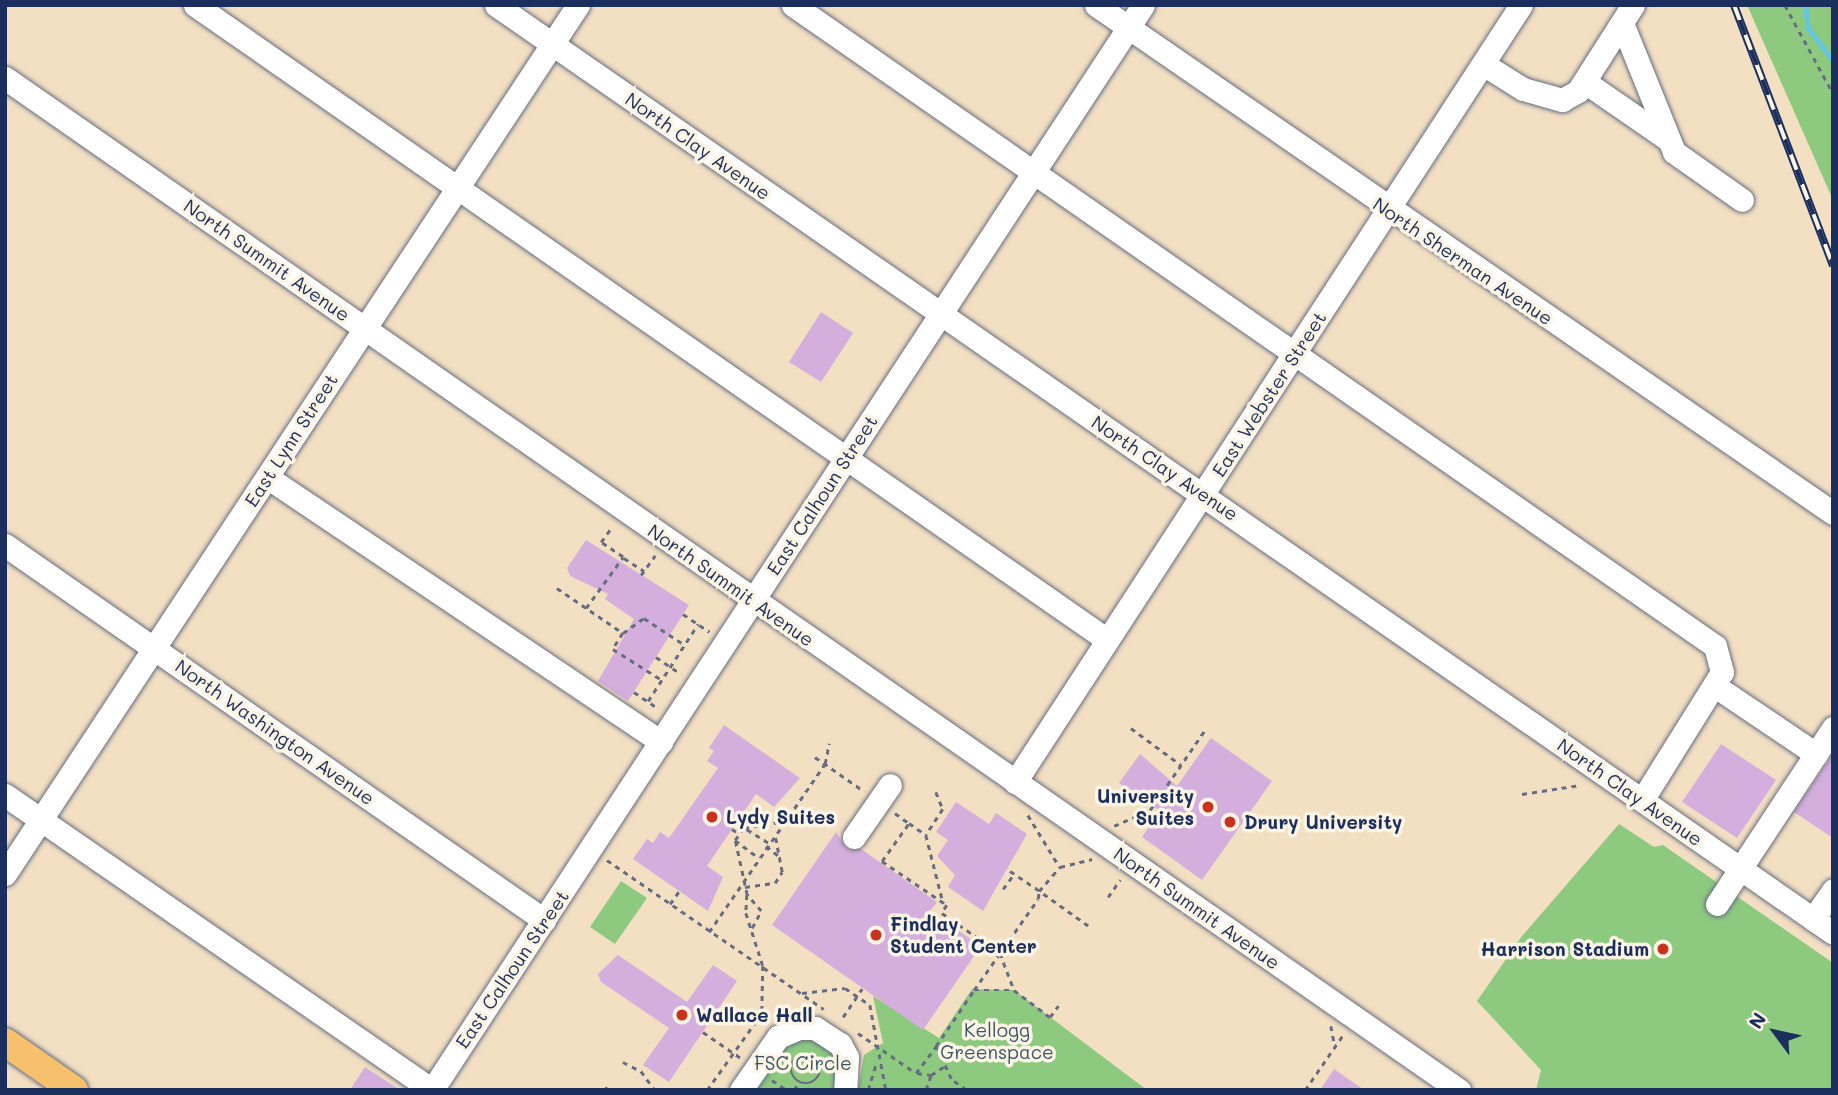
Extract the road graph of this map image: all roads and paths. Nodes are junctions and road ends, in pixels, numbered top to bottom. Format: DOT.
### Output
graph roads {
  1 [pos="195,5"];
  2 [pos="496,5"];
  3 [pos="578,5"];
  4 [pos="793,5"];
  5 [pos="1096,5"];
  6 [pos="1143,5"];
  7 [pos="1521,5"];
  8 [pos="1785,5"];
  9 [pos="1628,14"];
  10 [pos="1128,28"];
  11 [pos="552,44"];
  12 [pos="1483,64"];
  13 [pos="5,78"];
  14 [pos="1584,82"];
  15 [pos="1833,93"];
  16 [pos="1669,140"];
  17 [pos="1033,173"];
  18 [pos="456,188"];
  19 [pos="1742,200"];
  20 [pos="1389,211"];
  21 [pos="940,314"];
  22 [pos="365,327"];
  23 [pos="1296,354"];
  24 [pos="847,457"];
  25 [pos="267,477"];
  26 [pos="1203,494"];
  27 [pos="1833,513"];
  28 [pos="611,527"];
  29 [pos="601,542"];
  30 [pos="5,545"];
  31 [pos="597,548"];
  32 [pos="655,556"];
  33 [pos="622,557"];
  34 [pos="557,588"];
  35 [pos="753,601"];
  36 [pos="586,608"];
  37 [pos="683,614"];
  38 [pos="698,624"];
  39 [pos="623,633"];
  40 [pos="713,634"];
  41 [pos="1106,639"];
  42 [pos="685,645"];
  43 [pos="154,649"];
  44 [pos="656,657"];
  45 [pos="670,667"];
  46 [pos="684,676"];
  47 [pos="662,680"];
  48 [pos="1714,686"];
  49 [pos="634,692"];
  50 [pos="648,701"];
  51 [pos="662,710"];
  52 [pos="1132,728"];
  53 [pos="1833,728"];
  54 [pos="1205,730"];
  55 [pos="661,741"];
  56 [pos="829,743"];
  57 [pos="1816,754"];
  58 [pos="815,757"];
  59 [pos="825,764"];
  60 [pos="1181,765"];
  61 [pos="1015,782"];
  62 [pos="1580,785"];
  63 [pos="890,786"];
  64 [pos="936,792"];
  65 [pos="1522,794"];
  66 [pos="5,795"];
  67 [pos="1642,800"];
  68 [pos="1025,809"];
  69 [pos="41,820"];
  70 [pos="785,821"];
  71 [pos="1114,827"];
  72 [pos="744,828"];
  73 [pos="732,829"];
  74 [pos="740,834"];
  75 [pos="775,834"];
  76 [pos="926,835"];
  77 [pos="854,837"];
  78 [pos="735,841"];
  79 [pos="767,845"];
  80 [pos="779,856"];
  81 [pos="1094,856"];
  82 [pos="604,858"];
  83 [pos="759,858"];
  84 [pos="1060,867"];
  85 [pos="1006,869"];
  86 [pos="1741,869"];
  87 [pos="5,874"];
  88 [pos="1014,874"];
  89 [pos="1123,876"];
  90 [pos="743,881"];
  91 [pos="745,887"];
  92 [pos="1003,889"];
  93 [pos="1833,890"];
  94 [pos="679,891"];
  95 [pos="1039,891"];
  96 [pos="747,895"];
  97 [pos="1108,897"];
  98 [pos="943,902"];
  99 [pos="670,904"];
  100 [pos="1717,904"];
  101 [pos="1813,919"];
  102 [pos="544,920"];
  103 [pos="1088,926"];
  104 [pos="752,928"];
  105 [pos="709,932"];
  106 [pos="1833,933"];
  107 [pos="1000,953"];
  108 [pos="763,966"];
  109 [pos="862,989"];
  110 [pos="974,990"];
  111 [pos="1014,990"];
  112 [pos="802,993"];
  113 [pos="1058,1006"];
  114 [pos="762,1013"];
  115 [pos="1330,1018"];
  116 [pos="842,1019"];
  117 [pos="774,1024"];
  118 [pos="703,1032"];
  119 [pos="1341,1037"];
  120 [pos="5,1042"];
  121 [pos="877,1046"];
  122 [pos="936,1046"];
  123 [pos="1335,1046"];
  124 [pos="733,1052"];
  125 [pos="623,1062"];
  126 [pos="876,1063"];
  127 [pos="945,1066"];
  128 [pos="763,1073"];
  129 [pos="916,1073"];
  130 [pos="931,1075"];
  131 [pos="799,1082"];
  132 [pos="74,1090"];
  133 [pos="432,1090"];
  134 [pos="655,1090"];
  135 [pos="707,1090"];
  136 [pos="741,1090"];
  137 [pos="787,1090"];
  138 [pos="794,1090"];
  139 [pos="845,1090"];
  140 [pos="868,1090"];
  141 [pos="886,1090"];
  142 [pos="926,1090"];
  143 [pos="966,1090"];
  144 [pos="1305,1090"];
  145 [pos="1459,1090"];
  1 -- 18 [label="street"];
  2 -- 11 [label="street, North Clay Avenue"];
  3 -- 11 [label="street, East Lynn Street"];
  4 -- 17 [label="street"];
  5 -- 10 [label="street, North Sherman Avenue"];
  6 -- 10 [label="street, East Calhoun Street"];
  7 -- 12 [label="street, East Webster Street"];
  8 -- 15 [label="path"];
  9 -- 14 [label="street"];
  9 -- 16 [label="street"];
  10 -- 17 [label="street, East Calhoun Street"];
  10 -- 20 [label="street, North Sherman Avenue"];
  11 -- 18 [label="street, East Lynn Street"];
  11 -- 21 [label="street, North Clay Avenue"];
  12 -- 14 [label="street"];
  12 -- 20 [label="street, East Webster Street"];
  13 -- 22 [label="street, North Summit Avenue"];
  14 -- 16 [label="street"];
  16 -- 19 [label="street"];
  17 -- 21 [label="street, East Calhoun Street"];
  17 -- 23 [label="street"];
  18 -- 22 [label="street, East Lynn Street"];
  18 -- 24 [label="street"];
  20 -- 23 [label="street, East Webster Street"];
  20 -- 27 [label="street, North Sherman Avenue"];
  21 -- 24 [label="street, East Calhoun Street"];
  21 -- 26 [label="street, North Clay Avenue"];
  22 -- 25 [label="street, East Lynn Street"];
  22 -- 35 [label="street, North Summit Avenue"];
  23 -- 26 [label="street, East Webster Street"];
  23 -- 48 [label="street"];
  24 -- 35 [label="street, East Calhoun Street"];
  24 -- 41 [label="street"];
  25 -- 43 [label="street, East Lynn Street"];
  25 -- 55 [label="street"];
  26 -- 41 [label="street, East Webster Street"];
  26 -- 67 [label="street, North Clay Avenue"];
  28 -- 29 [label="path"];
  29 -- 31 [label="path"];
  29 -- 33 [label="path"];
  30 -- 43 [label="street, North Washington Avenue"];
  32 -- 33 [label="path"];
  33 -- 36 [label="path"];
  34 -- 36 [label="path"];
  35 -- 55 [label="street, East Calhoun Street"];
  35 -- 61 [label="street, North Summit Avenue"];
  36 -- 39 [label="path"];
  37 -- 38 [label="path"];
  38 -- 40 [label="path"];
  38 -- 42 [label="path"];
  39 -- 42 [label="path"];
  39 -- 47 [label="path"];
  41 -- 61 [label="street, East Webster Street"];
  42 -- 45 [label="path"];
  43 -- 69 [label="street, East Lynn Street"];
  43 -- 102 [label="street, North Washington Avenue"];
  44 -- 45 [label="path"];
  45 -- 46 [label="path"];
  45 -- 47 [label="path"];
  47 -- 50 [label="path"];
  48 -- 57 [label="street"];
  48 -- 67 [label="street"];
  49 -- 50 [label="path"];
  50 -- 51 [label="path"];
  52 -- 60 [label="path"];
  53 -- 57 [label="street"];
  54 -- 60 [label="path"];
  55 -- 102 [label="street, East Calhoun Street"];
  56 -- 59 [label="path"];
  57 -- 86 [label="street"];
  58 -- 59 [label="path"];
  59 -- 70 [label="path"];
  60 -- 71 [label="path"];
  61 -- 145 [label="street, North Summit Avenue"];
  62 -- 65 [label="path"];
  63 -- 77 [label="street"];
  64 -- 76 [label="path"];
  66 -- 69 [label="street"];
  67 -- 86 [label="street, North Clay Avenue"];
  68 -- 84 [label="path"];
  69 -- 87 [label="street, East Lynn Street"];
  69 -- 133 [label="street"];
  70 -- 72 [label="path"];
  70 -- 75 [label="path"];
  72 -- 74 [label="path"];
  72 -- 79 [label="path"];
  73 -- 74 [label="path"];
  74 -- 78 [label="path"];
  75 -- 79 [label="path"];
  75 -- 80 [label="path"];
  76 -- 98 [label="path"];
  76 -- 98 [label="path"];
  78 -- 83 [label="path"];
  78 -- 90 [label="path"];
  79 -- 80 [label="path"];
  79 -- 83 [label="path"];
  80 -- 91 [label="path"];
  81 -- 84 [label="path"];
  82 -- 99 [label="path"];
  83 -- 90 [label="path"];
  84 -- 95 [label="path"];
  85 -- 88 [label="path"];
  86 -- 100 [label="street"];
  86 -- 101 [label="street, North Clay Avenue"];
  88 -- 92 [label="path"];
  88 -- 95 [label="path"];
  89 -- 97 [label="path"];
  90 -- 91 [label="path"];
  90 -- 105 [label="path"];
  91 -- 96 [label="path"];
  93 -- 101 [label="street"];
  94 -- 99 [label="path"];
  95 -- 103 [label="path"];
  95 -- 107 [label="path"];
  96 -- 104 [label="path"];
  96 -- 104 [label="path"];
  98 -- 107 [label="path"];
  99 -- 105 [label="path"];
  101 -- 106 [label="street, North Clay Avenue"];
  102 -- 133 [label="street, East Calhoun Street"];
  104 -- 108 [label="path"];
  105 -- 108 [label="path"];
  107 -- 110 [label="path"];
  107 -- 111 [label="path"];
  108 -- 112 [label="path"];
  108 -- 114 [label="path"];
  109 -- 116 [label="path, bridge"];
  110 -- 111 [label="path"];
  110 -- 122 [label="path"];
  111 -- 113 [label="path"];
  112 -- 116 [label="path"];
  112 -- 121 [label="path"];
  114 -- 117 [label="path"];
  114 -- 124 [label="path"];
  115 -- 123 [label="path"];
  116 -- 121 [label="path"];
  118 -- 124 [label="path"];
  119 -- 123 [label="path"];
  120 -- 132 [label="main road"];
  121 -- 126 [label="path"];
  121 -- 129 [label="path"];
  122 -- 127 [label="path"];
  122 -- 129 [label="path"];
  123 -- 144 [label="path"];
  124 -- 135 [label="path"];
  125 -- 134 [label="path"];
  126 -- 140 [label="path"];
  126 -- 141 [label="path"];
  127 -- 130 [label="path"];
  127 -- 143 [label="path"];
  128 -- 137 [label="path"];
  129 -- 130 [label="path"];
  130 -- 142 [label="path"];
  131 -- 131 [label="path"];
  131 -- 138 [label="path"];
  136 -- 139 [label="street"];
}
